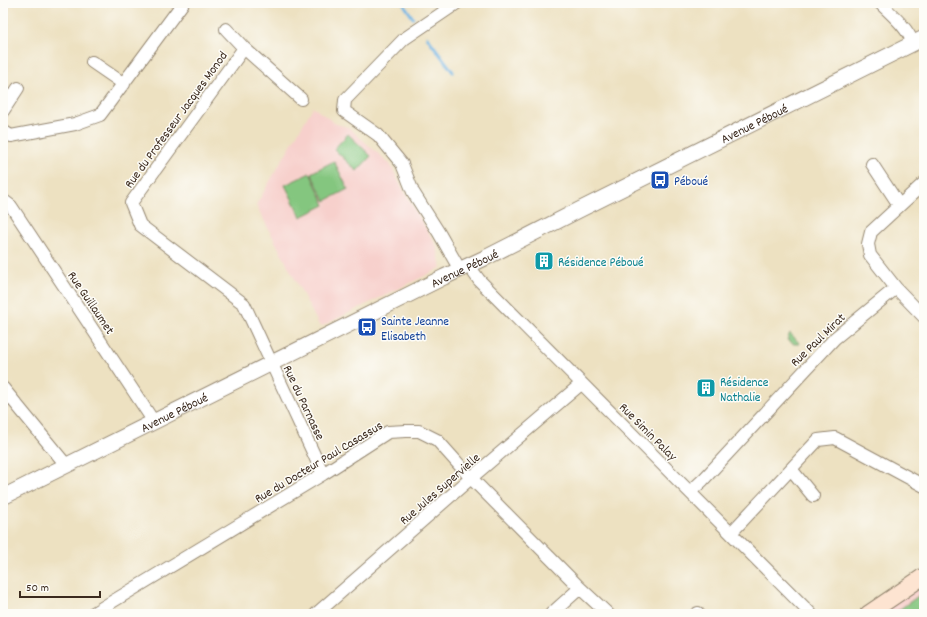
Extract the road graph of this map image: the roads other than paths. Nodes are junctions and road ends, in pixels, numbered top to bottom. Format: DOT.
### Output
graph roads {
  1 [pos="183,3"];
  2 [pos="456,3"];
  3 [pos="880,3"];
  4 [pos="226,29"];
  5 [pos="919,40"];
  6 [pos="244,48"];
  7 [pos="92,62"];
  8 [pos="124,84"];
  9 [pos="18,88"];
  10 [pos="301,99"];
  11 [pos="3,111"];
  12 [pos="3,131"];
  13 [pos="872,164"];
  14 [pos="924,183"];
  15 [pos="899,205"];
  16 [pos="6,206"];
  17 [pos="465,268"];
  18 [pos="896,288"];
  19 [pos="922,311"];
  20 [pos="272,363"];
  21 [pos="581,384"];
  22 [pos="3,388"];
  23 [pos="154,422"];
  24 [pos="66,466"];
  25 [pos="791,469"];
  26 [pos="323,474"];
  27 [pos="471,478"];
  28 [pos="924,486"];
  29 [pos="690,492"];
  30 [pos="813,496"];
  31 [pos="3,497"];
  32 [pos="731,533"];
  33 [pos="924,576"];
  34 [pos="580,588"];
  35 [pos="92,614"];
  36 [pos="316,614"];
  37 [pos="551,614"];
  38 [pos="608,614"];
  39 [pos="811,614"];
  40 [pos="868,614"];
  1 -- 8 [label="street"];
  2 -- 17 [label="street, Rue Simin Palay"];
  3 -- 5 [label="street"];
  4 -- 6 [label="street, Rue du Professeur Jacques Monod"];
  5 -- 17 [label="street, Avenue Péboué"];
  6 -- 10 [label="street, Rue du Professeur Jacques Monod"];
  6 -- 20 [label="street, Rue du Professeur Jacques Monod"];
  7 -- 8 [label="street"];
  8 -- 12 [label="street"];
  9 -- 11 [label="street"];
  13 -- 15 [label="street"];
  14 -- 15 [label="street"];
  15 -- 18 [label="street"];
  16 -- 23 [label="street, Rue Guillaumet"];
  17 -- 20 [label="street, Avenue Péboué"];
  17 -- 21 [label="street, Rue Simin Palay"];
  18 -- 19 [label="street"];
  18 -- 29 [label="street, Rue Paul Mirat"];
  20 -- 23 [label="street, Avenue Péboué"];
  20 -- 26 [label="street, Rue du Parnasse"];
  21 -- 27 [label="street, Rue Jules Supervielle"];
  21 -- 29 [label="street, Rue Simin Palay"];
  22 -- 24 [label="street"];
  23 -- 24 [label="street, Avenue Péboué"];
  24 -- 31 [label="street, Avenue Péboué"];
  25 -- 28 [label="street"];
  25 -- 30 [label="street"];
  25 -- 32 [label="street"];
  26 -- 27 [label="street, Rue du Docteur Paul Casassus"];
  26 -- 35 [label="street, Rue du Docteur Paul Casassus"];
  27 -- 34 [label="street, Rue du Docteur Paul Casassus"];
  27 -- 36 [label="street, Rue Jules Supervielle"];
  29 -- 32 [label="street, Rue Simin Palay"];
  32 -- 39 [label="street, Rue Simin Palay"];
  33 -- 40 [label="main road"];
  34 -- 37 [label="street"];
  34 -- 38 [label="street, Rue du Docteur Paul Casassus"];
}
